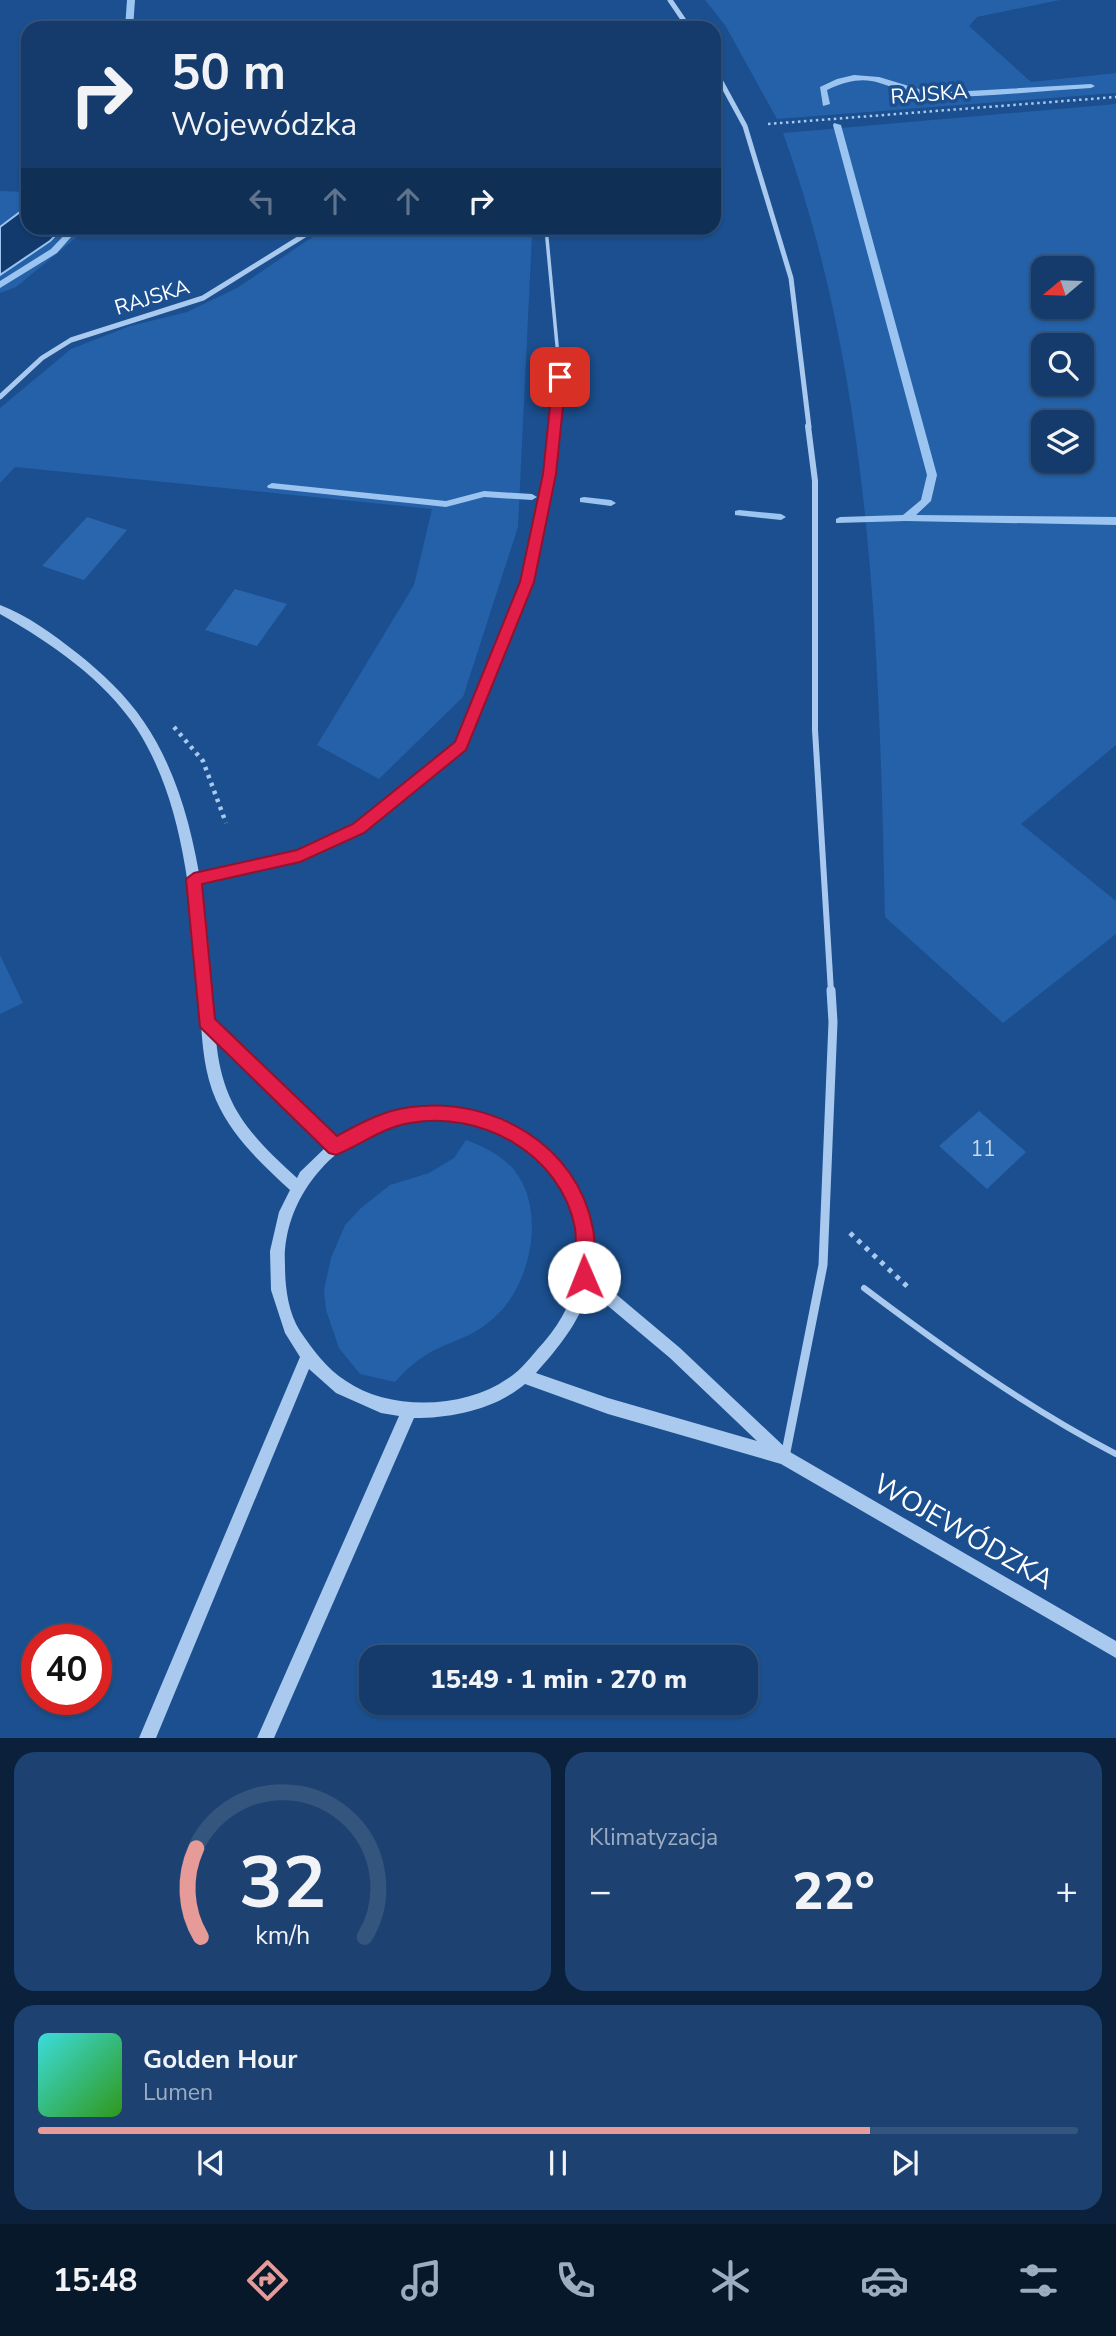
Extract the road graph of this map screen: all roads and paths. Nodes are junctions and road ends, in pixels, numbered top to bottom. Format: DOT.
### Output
graph roads {
  1 [pos="670,0"];
  2 [pos="684,21"];
  3 [pos="721,82"];
  4 [pos="1116,97"];
  5 [pos="745,126"];
  6 [pos="305,235"];
  7 [pos="547,235"];
  8 [pos="0,397"];
  9 [pos="0,609"];
  10 [pos="194,879"];
  11 [pos="206,1022"];
  12 [pos="336,1147"];
  13 [pos="298,1188"];
  14 [pos="827,1212"];
  15 [pos="584,1277"];
  16 [pos="864,1287"];
  17 [pos="917,1296"];
  18 [pos="307,1357"];
  19 [pos="523,1376"];
  20 [pos="410,1410"];
  21 [pos="1116,1454"];
  22 [pos="785,1457"];
  23 [pos="1116,1650"];
  24 [pos="147,1738"];
  25 [pos="265,1738"];
  1 -- 2 [label="street"];
  3 -- 5 [label="street"];
  4 -- 5 [label="path, RAJSKA"];
  5 -- 14 [label="street"];
  6 -- 8 [label="street, RAJSKA"];
  7 -- 10 [label="lane"];
  9 -- 10 [label="street"];
  10 -- 11 [label="street"];
  11 -- 12 [label="street"];
  11 -- 13 [label="street"];
  12 -- 13 [label="street"];
  12 -- 15 [label="street"];
  13 -- 18 [label="street"];
  14 -- 17 [label="path"];
  14 -- 22 [label="street"];
  15 -- 19 [label="street"];
  15 -- 22 [label="street, WOJEWÓDZKA"];
  16 -- 21 [label="lane"];
  18 -- 20 [label="street"];
  18 -- 24 [label="street"];
  19 -- 20 [label="street"];
  19 -- 22 [label="street, WOJEWÓDZKA"];
  20 -- 25 [label="street"];
  22 -- 23 [label="street, WOJEWÓDZKA"];
}
